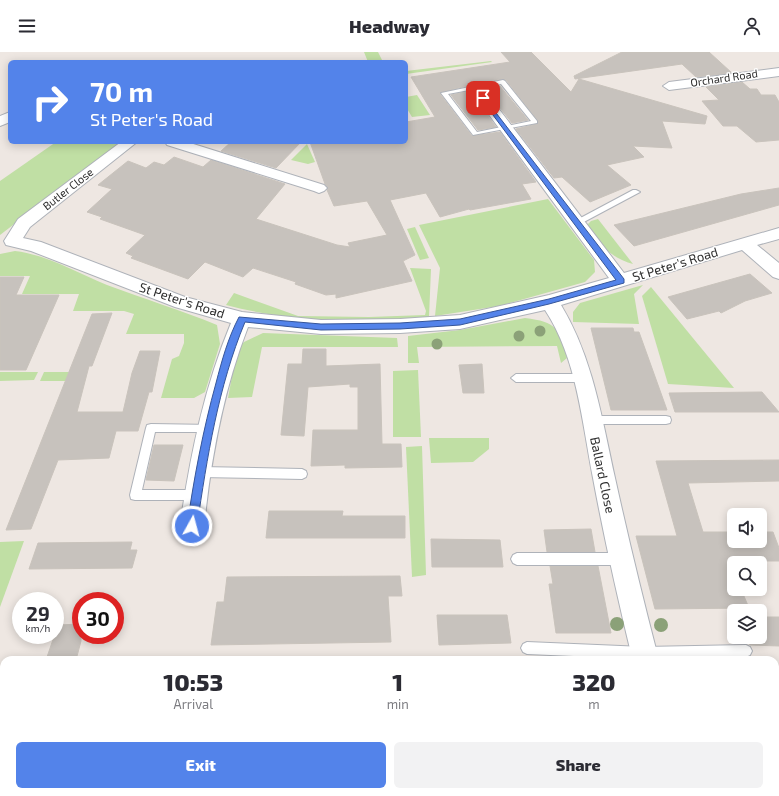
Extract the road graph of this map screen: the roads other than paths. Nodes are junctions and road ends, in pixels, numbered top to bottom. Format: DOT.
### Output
graph roads {
  1 [pos="779,72"];
  2 [pos="669,86"];
  3 [pos="474,87"];
  4 [pos="506,129"];
  5 [pos="127,144"];
  6 [pos="178,144"];
  7 [pos="319,188"];
  8 [pos="636,192"];
  9 [pos="576,222"];
  10 [pos="779,233"];
  11 [pos="744,243"];
  12 [pos="6,244"];
  13 [pos="779,273"];
  14 [pos="621,281"];
  15 [pos="549,302"];
  16 [pos="242,319"];
  17 [pos="516,378"];
  18 [pos="583,378"];
  19 [pos="592,420"];
  20 [pos="666,420"];
  21 [pos="209,428"];
  22 [pos="200,472"];
  23 [pos="302,474"];
  24 [pos="196,495"];
  25 [pos="192,526"];
  26 [pos="517,559"];
  27 [pos="621,559"];
  28 [pos="527,648"];
  29 [pos="746,651"];
  30 [pos="644,653"];
  1 -- 2 [label="street, Orchard Road"];
  3 -- 4 [label="street"];
  3 -- 4 [label="lane"];
  3 -- 4 [label="lane"];
  4 -- 9 [label="street"];
  5 -- 12 [label="street, Butler Close"];
  6 -- 7 [label="street"];
  8 -- 9 [label="lane"];
  9 -- 14 [label="street"];
  10 -- 11 [label="street, St Peter's Road"];
  11 -- 13 [label="street"];
  11 -- 14 [label="street, St Peter's Road"];
  12 -- 16 [label="street, St Peter's Road"];
  14 -- 15 [label="street, St Peter's Road"];
  15 -- 16 [label="street, St Peter's Road"];
  15 -- 18 [label="street, Ballard Close"];
  16 -- 21 [label="street"];
  17 -- 18 [label="lane"];
  18 -- 19 [label="street, Ballard Close"];
  19 -- 20 [label="lane"];
  19 -- 27 [label="street, Ballard Close"];
  21 -- 22 [label="street"];
  21 -- 24 [label="lane"];
  22 -- 23 [label="lane"];
  22 -- 24 [label="street"];
  24 -- 25 [label="street"];
  26 -- 27 [label="lane"];
  27 -- 30 [label="street, Ballard Close"];
  28 -- 30 [label="lane"];
  29 -- 30 [label="lane"];
}
